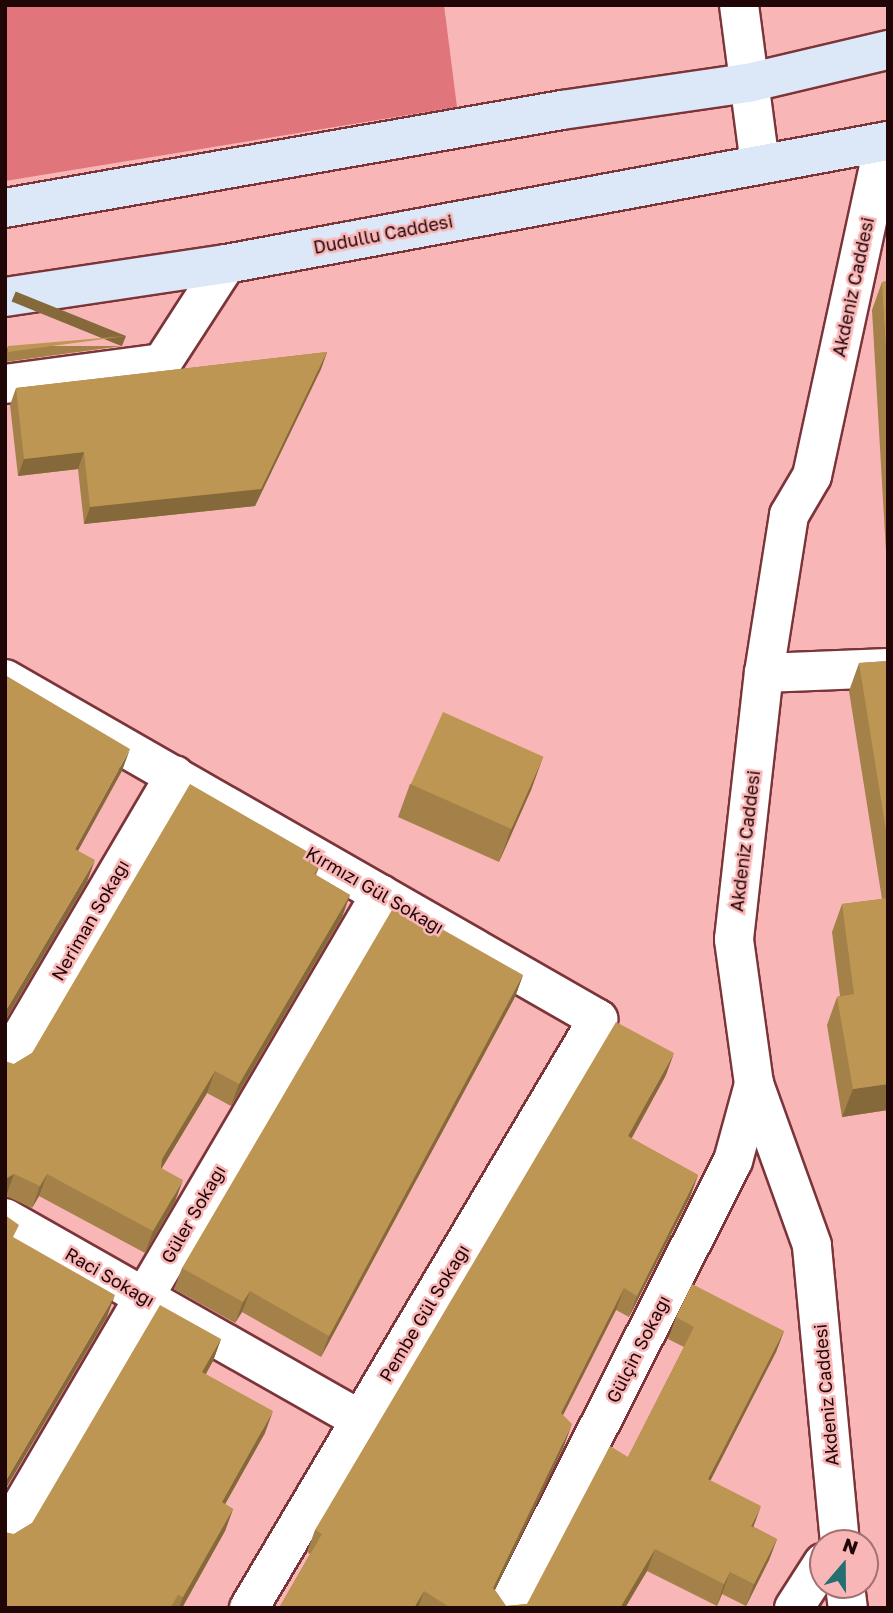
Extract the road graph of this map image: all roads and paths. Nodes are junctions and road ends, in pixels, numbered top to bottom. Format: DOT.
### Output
graph roads {
  1 [pos="738,5"];
  2 [pos="888,50"];
  3 [pos="748,83"];
  4 [pos="886,142"];
  5 [pos="760,164"];
  6 [pos="5,208"];
  7 [pos="226,264"];
  8 [pos="5,297"];
  9 [pos="5,384"];
  10 [pos="888,668"];
  11 [pos="764,673"];
  12 [pos="5,679"];
  13 [pos="174,775"];
  14 [pos="381,894"];
  15 [pos="598,1019"];
  16 [pos="5,1064"];
  17 [pos="754,1084"];
  18 [pos="5,1218"];
  19 [pos="144,1297"];
  20 [pos="361,1420"];
  21 [pos="834,1529"];
  22 [pos="5,1534"];
  23 [pos="809,1585"];
  24 [pos="249,1608"];
  25 [pos="507,1608"];
  26 [pos="794,1608"];
  1 -- 3 [label="street"];
  2 -- 3 [label="main road"];
  3 -- 5 [label="street"];
  3 -- 6 [label="main road"];
  4 -- 5 [label="main road, Dudullu Caddesi"];
  4 -- 11 [label="street, Akdeniz Caddesi"];
  5 -- 7 [label="main road, Dudullu Caddesi"];
  7 -- 8 [label="main road, Dudullu Caddesi"];
  7 -- 9 [label="street"];
  10 -- 11 [label="street"];
  11 -- 17 [label="street, Akdeniz Caddesi"];
  12 -- 13 [label="street, Kırmızı Gül Sokağı"];
  13 -- 14 [label="street, Kırmızı Gül Sokağı"];
  13 -- 16 [label="street, Neriman Sokağı"];
  14 -- 15 [label="street, Kırmızı Gül Sokağı"];
  14 -- 19 [label="street, Güler Sokağı"];
  15 -- 20 [label="street, Pembe Gül Sokağı"];
  17 -- 21 [label="street, Akdeniz Caddesi"];
  17 -- 25 [label="street, Gülçin Sokağı"];
  18 -- 19 [label="street, Raci Sokağı"];
  19 -- 20 [label="street, Raci Sokağı"];
  19 -- 22 [label="street, Güler Sokağı"];
  20 -- 24 [label="street, Pembe Gül Sokağı"];
  23 -- 26 [label="street"];
}
